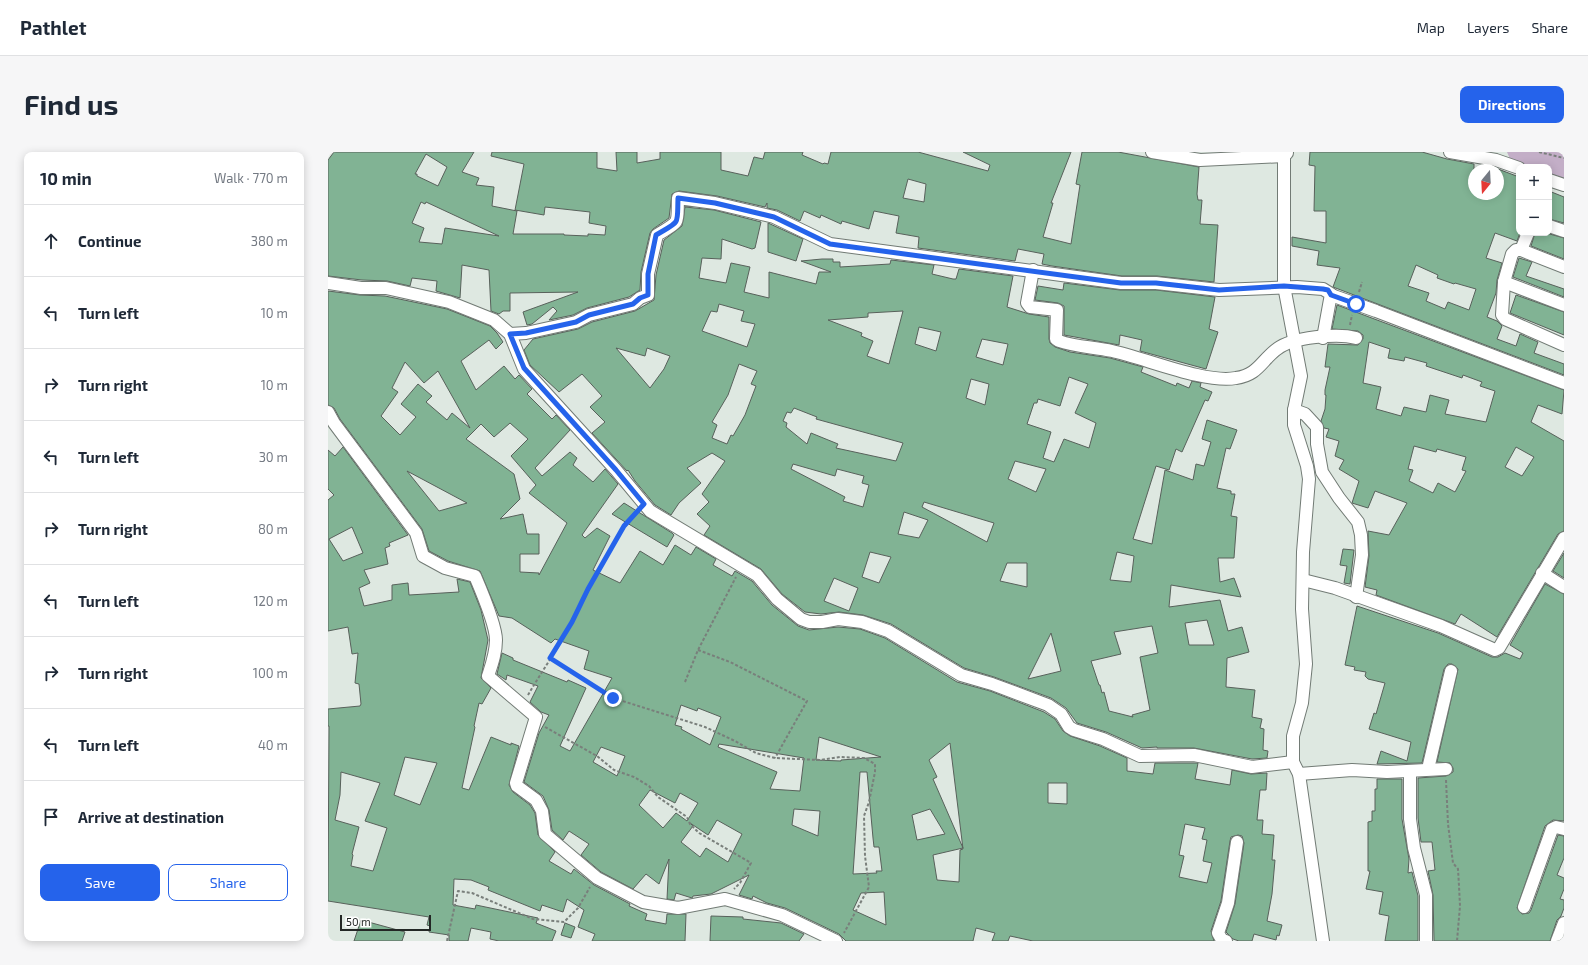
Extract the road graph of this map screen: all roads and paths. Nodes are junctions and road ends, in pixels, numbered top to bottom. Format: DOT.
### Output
graph roads {
  1 [pos="1152,152"];
  2 [pos="1450,152"];
  3 [pos="1538,152"];
  4 [pos="1284,153"];
  5 [pos="1497,156"];
  6 [pos="1564,158"];
  7 [pos="1516,166"];
  8 [pos="1552,181"];
  9 [pos="1564,185"];
  10 [pos="1552,227"];
  11 [pos="1564,231"];
  12 [pos="1527,236"];
  13 [pos="1521,250"];
  14 [pos="1564,267"];
  15 [pos="1033,270"];
  16 [pos="1504,282"];
  17 [pos="328,283"];
  18 [pos="1284,286"];
  19 [pos="1331,295"];
  20 [pos="1564,305"];
  21 [pos="510,334"];
  22 [pos="1323,338"];
  23 [pos="1356,338"];
  24 [pos="1294,342"];
  25 [pos="1564,345"];
  26 [pos="1564,383"];
  27 [pos="1294,410"];
  28 [pos="328,412"];
  29 [pos="644,504"];
  30 [pos="1564,538"];
  31 [pos="742,566"];
  32 [pos="1542,573"];
  33 [pos="1303,580"];
  34 [pos="1564,587"];
  35 [pos="1356,597"];
  36 [pos="698,650"];
  37 [pos="550,658"];
  38 [pos="1451,671"];
  39 [pos="685,682"];
  40 [pos="522,705"];
  41 [pos="536,717"];
  42 [pos="775,758"];
  43 [pos="1293,762"];
  44 [pos="1428,769"];
  45 [pos="1446,769"];
  46 [pos="1410,770"];
  47 [pos="1298,774"];
  48 [pos="1564,829"];
  49 [pos="1237,842"];
  50 [pos="597,878"];
  51 [pos="729,900"];
  52 [pos="1524,907"];
  53 [pos="1564,923"];
  54 [pos="840,938"];
  55 [pos="447,941"];
  56 [pos="1226,941"];
  57 [pos="1322,941"];
  58 [pos="1426,941"];
  59 [pos="1457,941"];
  60 [pos="1557,941"];
  1 -- 4 [label="street"];
  2 -- 5 [label="street"];
  3 -- 6 [label="path"];
  4 -- 18 [label="street"];
  5 -- 7 [label="street"];
  8 -- 9 [label="street"];
  10 -- 11 [label="street"];
  12 -- 13 [label="street"];
  13 -- 14 [label="street"];
  13 -- 16 [label="street"];
  15 -- 18 [label="street"];
  15 -- 21 [label="street"];
  15 -- 24 [label="street"];
  16 -- 20 [label="street"];
  16 -- 25 [label="street"];
  17 -- 21 [label="street"];
  18 -- 19 [label="street"];
  18 -- 24 [label="street"];
  19 -- 22 [label="street"];
  19 -- 26 [label="street"];
  21 -- 29 [label="street"];
  22 -- 23 [label="street"];
  22 -- 24 [label="street"];
  24 -- 27 [label="street"];
  27 -- 33 [label="street"];
  27 -- 35 [label="street"];
  28 -- 40 [label="street"];
  29 -- 31 [label="street"];
  29 -- 37 [label="path"];
  30 -- 32 [label="street"];
  31 -- 36 [label="path"];
  31 -- 43 [label="street"];
  32 -- 34 [label="street"];
  32 -- 35 [label="street"];
  33 -- 35 [label="street"];
  33 -- 43 [label="street"];
  36 -- 39 [label="path"];
  36 -- 42 [label="path"];
  37 -- 40 [label="path"];
  37 -- 42 [label="path"];
  38 -- 44 [label="street"];
  40 -- 41 [label="street"];
  41 -- 50 [label="street"];
  41 -- 51 [label="path"];
  42 -- 54 [label="path"];
  43 -- 47 [label="street"];
  44 -- 45 [label="street"];
  44 -- 46 [label="street"];
  45 -- 59 [label="path"];
  46 -- 47 [label="street"];
  46 -- 58 [label="street"];
  47 -- 57 [label="street"];
  48 -- 52 [label="street"];
  49 -- 56 [label="street"];
  50 -- 51 [label="street"];
  50 -- 55 [label="path"];
  51 -- 54 [label="street"];
  53 -- 60 [label="street"];
}
